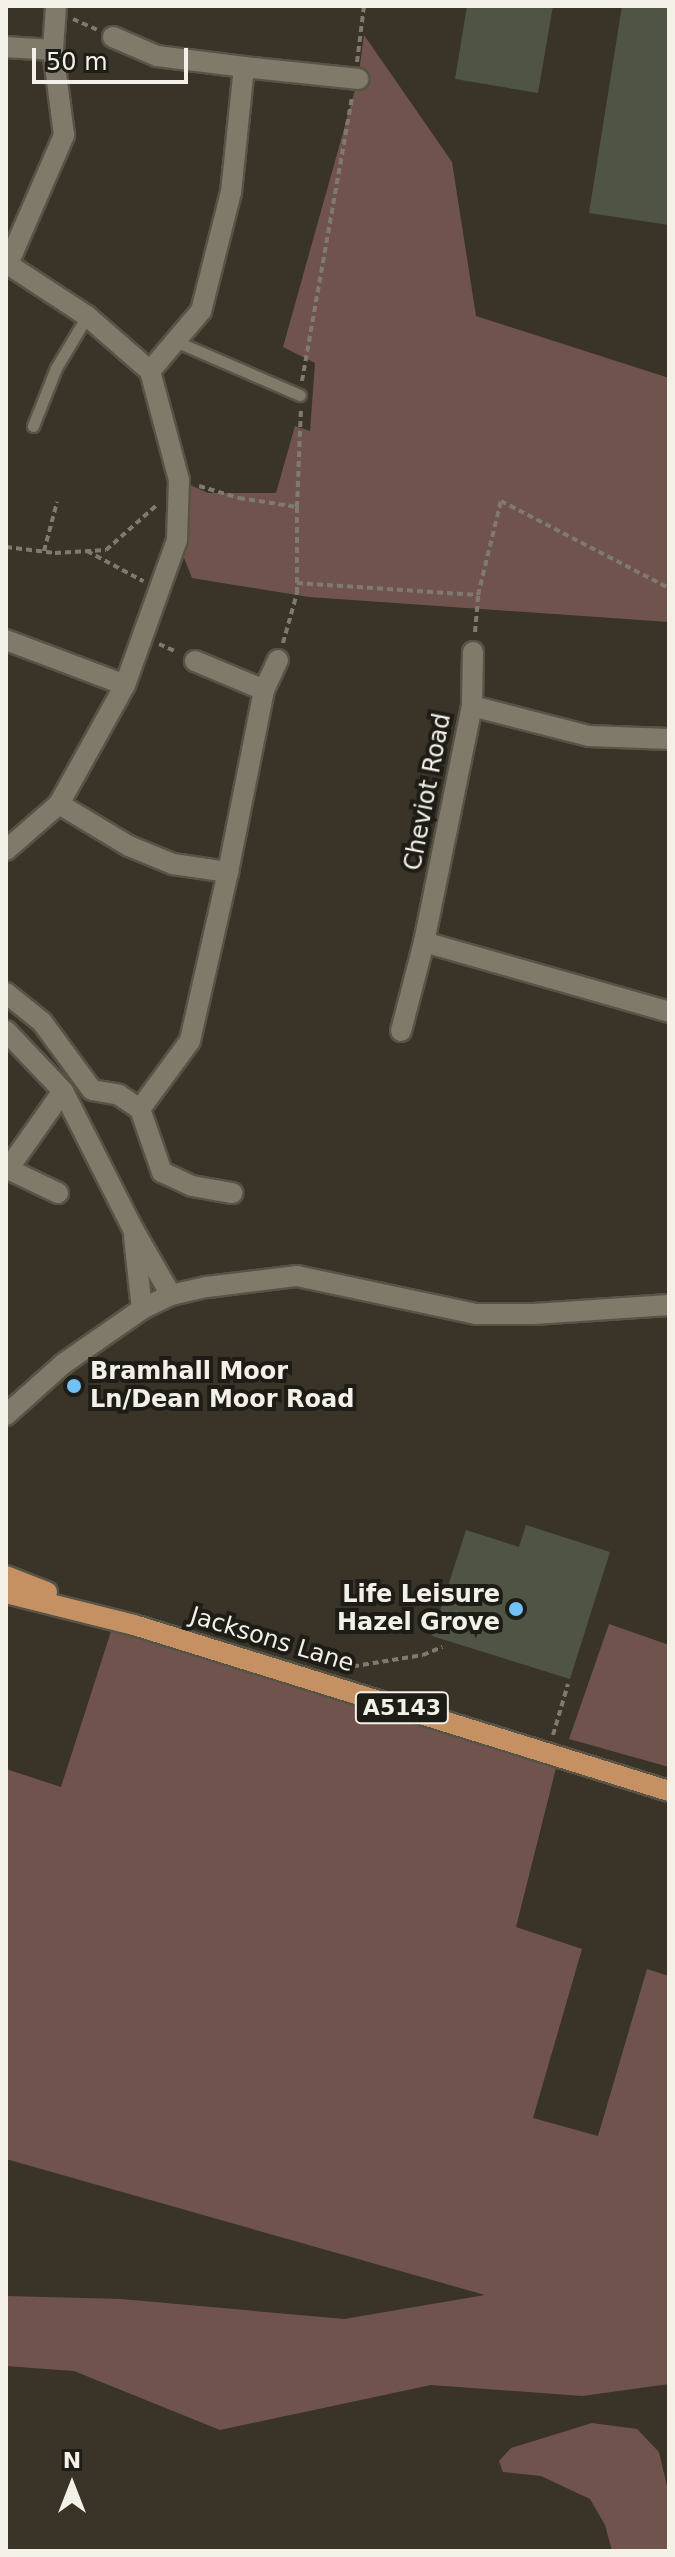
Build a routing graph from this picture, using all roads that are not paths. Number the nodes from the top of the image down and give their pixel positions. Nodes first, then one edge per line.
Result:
1 (56, 9) edge
2 (113, 37) road end
3 (6, 47) edge
4 (53, 50) junction
5 (244, 67) junction
6 (356, 79) road end
7 (7, 264) edge
8 (87, 316) junction
9 (175, 341) junction
10 (150, 371) junction
11 (300, 395) road end
12 (33, 426) dead end
13 (6, 640) edge
14 (473, 652) road end
15 (278, 660) road end
16 (195, 661) road end
17 (125, 685) junction
18 (264, 690) junction
19 (472, 706) junction
20 (669, 739) edge
21 (59, 804) junction
22 (6, 850) edge
23 (228, 872) junction
24 (424, 942) junction
25 (6, 993) edge
26 (669, 1012) edge
27 (6, 1031) edge
28 (401, 1031) dead end
29 (63, 1091) junction
30 (140, 1109) junction
31 (58, 1193) dead end
32 (232, 1193) dead end
33 (133, 1229) junction
34 (171, 1295) junction
35 (669, 1305) edge
36 (142, 1309) junction
37 (6, 1415) edge
38 (6, 1576) edge
39 (6, 1593) edge
40 (134, 1625) junction
41 (669, 1791) edge

1 - 4 street
2 - 5 street
3 - 4 street
4 - 7 street
5 - 6 street
5 - 9 street
7 - 8 street
8 - 10 street
8 - 12 lane
9 - 10 street
9 - 11 lane
10 - 17 street
13 - 17 street
14 - 19 street, Cheviot Road
15 - 18 street
16 - 18 street
17 - 21 street
18 - 23 street
19 - 20 street
19 - 24 street, Cheviot Road
21 - 22 street
21 - 23 street
23 - 30 street
24 - 26 street
24 - 28 street, Cheviot Road
25 - 30 street
27 - 29 street
29 - 31 street
29 - 33 street
30 - 32 street
33 - 34 street
33 - 36 street
34 - 35 street
34 - 36 street
36 - 37 street
38 - 40 main road, Jacksons Lane / A5143
39 - 40 main road, Jacksons Lane / A5143
40 - 41 main road, Jacksons Lane / A5143

